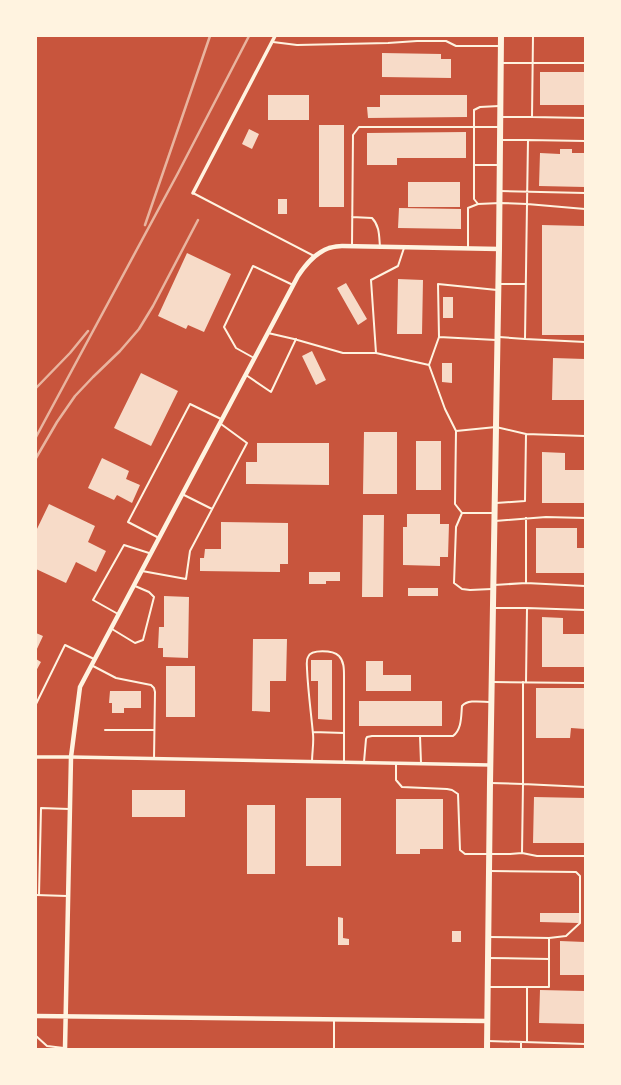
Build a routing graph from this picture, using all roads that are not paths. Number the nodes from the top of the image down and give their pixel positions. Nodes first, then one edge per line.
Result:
1 (275, 36) edge
2 (501, 36) edge
3 (533, 36) edge
4 (272, 42) junction
5 (501, 46) junction
6 (533, 62) junction
7 (501, 63) junction
8 (585, 63) edge
9 (500, 106) junction
10 (500, 117) junction
11 (532, 117) junction
12 (585, 118) edge
13 (474, 127) junction
14 (500, 127) junction
15 (500, 140) junction
16 (528, 140) junction
17 (585, 141) edge
18 (474, 165) junction
19 (500, 165) junction
20 (500, 191) junction
21 (527, 192) junction
22 (585, 192) edge
23 (193, 193) joint
24 (500, 203) junction
25 (478, 204) junction
26 (527, 204) junction
27 (585, 209) edge
28 (352, 217) junction
29 (352, 246) junction
30 (380, 247) junction
31 (404, 247) junction
32 (468, 249) junction
33 (499, 249) junction
34 (314, 256) junction
35 (525, 284) junction
36 (293, 285) junction
37 (498, 287) junction
38 (267, 333) junction
39 (440, 337) junction
40 (296, 339) junction
41 (498, 339) junction
42 (525, 339) junction
43 (585, 342) edge
44 (376, 353) junction
45 (254, 358) junction
46 (429, 365) junction
47 (245, 375) junction
48 (221, 421) junction
49 (496, 427) junction
50 (456, 431) junction
51 (526, 434) junction
52 (585, 436) edge
53 (182, 494) junction
54 (495, 503) junction
55 (212, 509) junction
56 (462, 513) junction
57 (494, 513) junction
58 (526, 518) junction
59 (585, 518) edge
60 (494, 521) junction
61 (159, 538) junction
62 (150, 554) junction
63 (142, 571) junction
64 (526, 583) junction
65 (134, 586) junction
66 (585, 586) edge
67 (493, 587) junction
68 (493, 608) junction
69 (527, 608) junction
70 (585, 610) edge
71 (118, 614) junction
72 (111, 629) junction
73 (95, 660) junction
74 (91, 666) junction
75 (491, 682) junction
76 (523, 682) junction
77 (526, 682) junction
78 (585, 683) edge
79 (491, 702) junction
80 (36, 704) edge
81 (105, 730) dead end
82 (154, 730) junction
83 (313, 732) junction
84 (344, 733) junction
85 (420, 736) junction
86 (36, 757) edge
87 (71, 757) junction
88 (154, 759) junction
89 (312, 762) junction
90 (344, 763) junction
91 (364, 763) junction
92 (396, 764) junction
93 (421, 764) junction
94 (490, 766) junction
95 (490, 783) junction
96 (523, 784) junction
97 (585, 787) edge
98 (36, 808) edge
99 (41, 808) junction
100 (70, 809) junction
101 (489, 854) junction
102 (522, 854) junction
103 (585, 856) edge
104 (488, 871) junction
105 (38, 895) edge
106 (68, 896) junction
107 (488, 937) junction
108 (549, 938) junction
109 (488, 958) junction
110 (549, 959) junction
111 (487, 987) junction
112 (527, 987) junction
113 (36, 1016) edge
114 (66, 1016) junction
115 (334, 1019) junction
116 (487, 1020) junction
117 (36, 1036) edge
118 (487, 1041) junction
119 (521, 1042) junction
120 (527, 1042) junction
121 (585, 1044) edge
122 (65, 1049) edge
123 (334, 1049) edge
124 (487, 1049) edge
125 (521, 1049) edge

1 - 4 street
2 - 5 highway
3 - 6 lane
4 - 5 lane
4 - 23 street
5 - 7 highway
6 - 7 lane
6 - 8 lane
6 - 11 lane
7 - 9 highway
9 - 10 highway
9 - 13 lane
10 - 11 lane
10 - 14 highway
11 - 12 lane
13 - 14 lane
13 - 18 lane
13 - 28 lane
14 - 15 highway
15 - 16 lane
15 - 19 highway
16 - 17 lane
16 - 21 lane
18 - 19 lane
18 - 25 lane
19 - 20 highway
20 - 21 lane
20 - 24 highway
21 - 22 lane
21 - 26 lane
23 - 34 lane
24 - 25 lane
24 - 26 lane
24 - 33 highway
25 - 32 lane
26 - 27 lane
26 - 35 lane
28 - 29 lane
28 - 30 lane
29 - 30 street
29 - 34 street
30 - 31 street
31 - 32 street
31 - 44 lane
32 - 33 street
33 - 37 highway
34 - 36 street
35 - 37 lane
35 - 42 lane
36 - 38 street
36 - 45 lane
37 - 39 lane
37 - 41 highway
38 - 40 lane
38 - 45 street
39 - 41 lane
39 - 46 lane
40 - 44 lane
40 - 47 lane
41 - 42 lane
41 - 49 highway
42 - 43 lane
44 - 46 lane
45 - 47 street
46 - 50 lane
47 - 48 street
48 - 53 street
48 - 55 lane
48 - 61 lane
49 - 50 lane
49 - 51 lane
49 - 54 highway
50 - 56 lane
51 - 52 lane
51 - 54 lane
53 - 55 lane
53 - 61 street
54 - 57 highway
55 - 63 lane
56 - 57 lane
56 - 67 lane
57 - 60 highway
58 - 59 lane
58 - 60 lane
58 - 64 lane
60 - 67 highway
61 - 62 street
62 - 63 street
62 - 71 lane
63 - 65 street
64 - 66 lane
64 - 67 lane
65 - 71 street
65 - 72 lane
67 - 68 highway
68 - 69 lane
68 - 75 highway
69 - 70 lane
69 - 77 lane
71 - 72 street
72 - 73 street
73 - 74 street
73 - 80 lane
74 - 82 lane
74 - 87 street
75 - 76 lane
75 - 79 highway
76 - 77 lane
76 - 96 lane
77 - 78 lane
79 - 85 lane
79 - 94 highway
81 - 82 lane
82 - 88 lane
83 - 84 lane
83 - 84 lane
83 - 89 lane
84 - 90 lane
85 - 91 lane
85 - 93 lane
86 - 87 street
87 - 88 street
87 - 100 street
88 - 89 street
89 - 90 street
90 - 91 street
91 - 92 street
92 - 93 street
92 - 101 lane
93 - 94 street
94 - 95 highway
95 - 96 lane
95 - 101 highway
96 - 97 lane
96 - 102 lane
98 - 99 lane
99 - 100 lane
99 - 105 lane
100 - 106 street
101 - 102 lane
101 - 104 highway
102 - 103 lane
104 - 107 highway
104 - 108 lane
105 - 106 lane
106 - 114 street
107 - 108 lane
107 - 109 highway
108 - 110 lane
109 - 110 lane
109 - 111 highway
110 - 112 lane
111 - 112 lane
111 - 116 highway
112 - 120 lane
113 - 114 street
114 - 115 street
114 - 122 street
115 - 116 street
115 - 123 lane
116 - 118 highway
117 - 122 lane
118 - 119 lane
118 - 124 highway
119 - 120 lane
119 - 125 lane
120 - 121 lane

